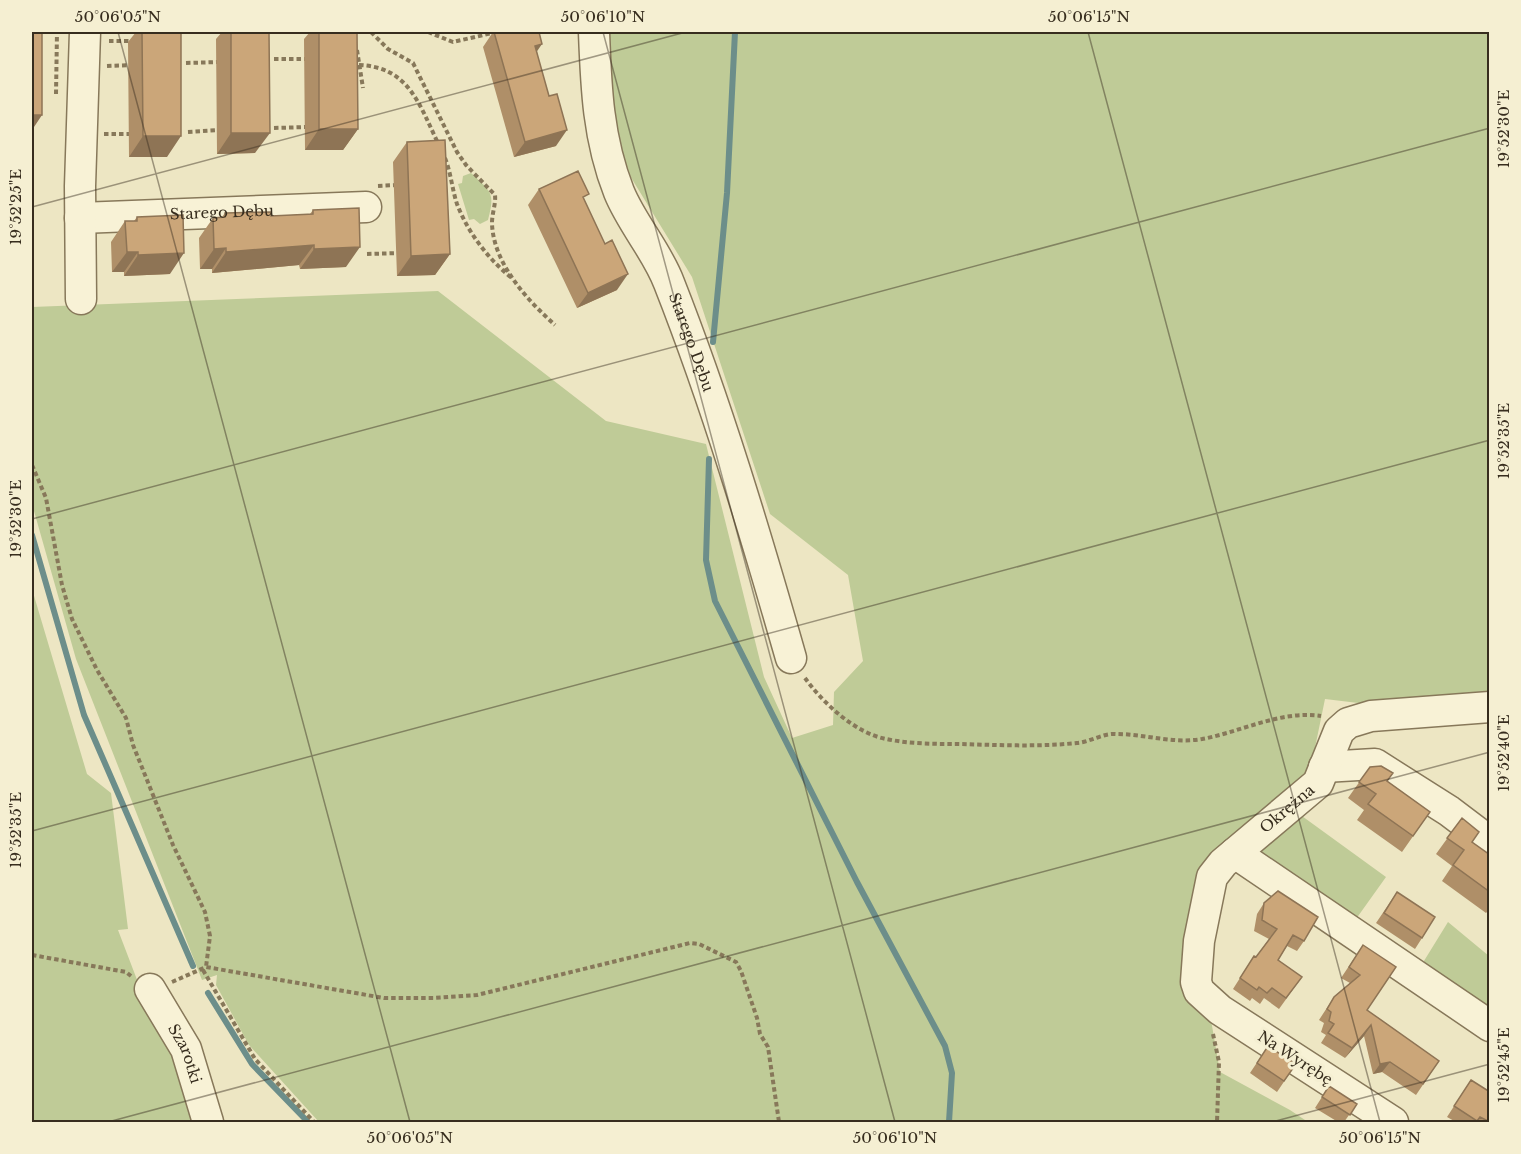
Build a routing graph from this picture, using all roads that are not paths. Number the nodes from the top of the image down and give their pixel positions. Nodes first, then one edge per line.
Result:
1 (594, 32) edge
2 (95, 36) edge
3 (366, 207) dead end
4 (80, 218) junction
5 (81, 299) dead end
6 (791, 658) road end
7 (1490, 707) edge
8 (1324, 767) junction
9 (1490, 842) edge
10 (1235, 852) junction
11 (150, 989) road end
12 (1209, 1000) joint
13 (1490, 1026) edge
14 (208, 1122) edge
15 (1393, 1122) edge

1 - 6 street, Starego Dębu
2 - 4 street
3 - 4 street, Starego Dębu
4 - 5 street
7 - 8 street, Okrężna
8 - 9 street
8 - 10 street, Okrężna
10 - 12 street, Okrężna
10 - 13 street
11 - 14 street, Szarotki
12 - 15 street, Na Wyrębę

